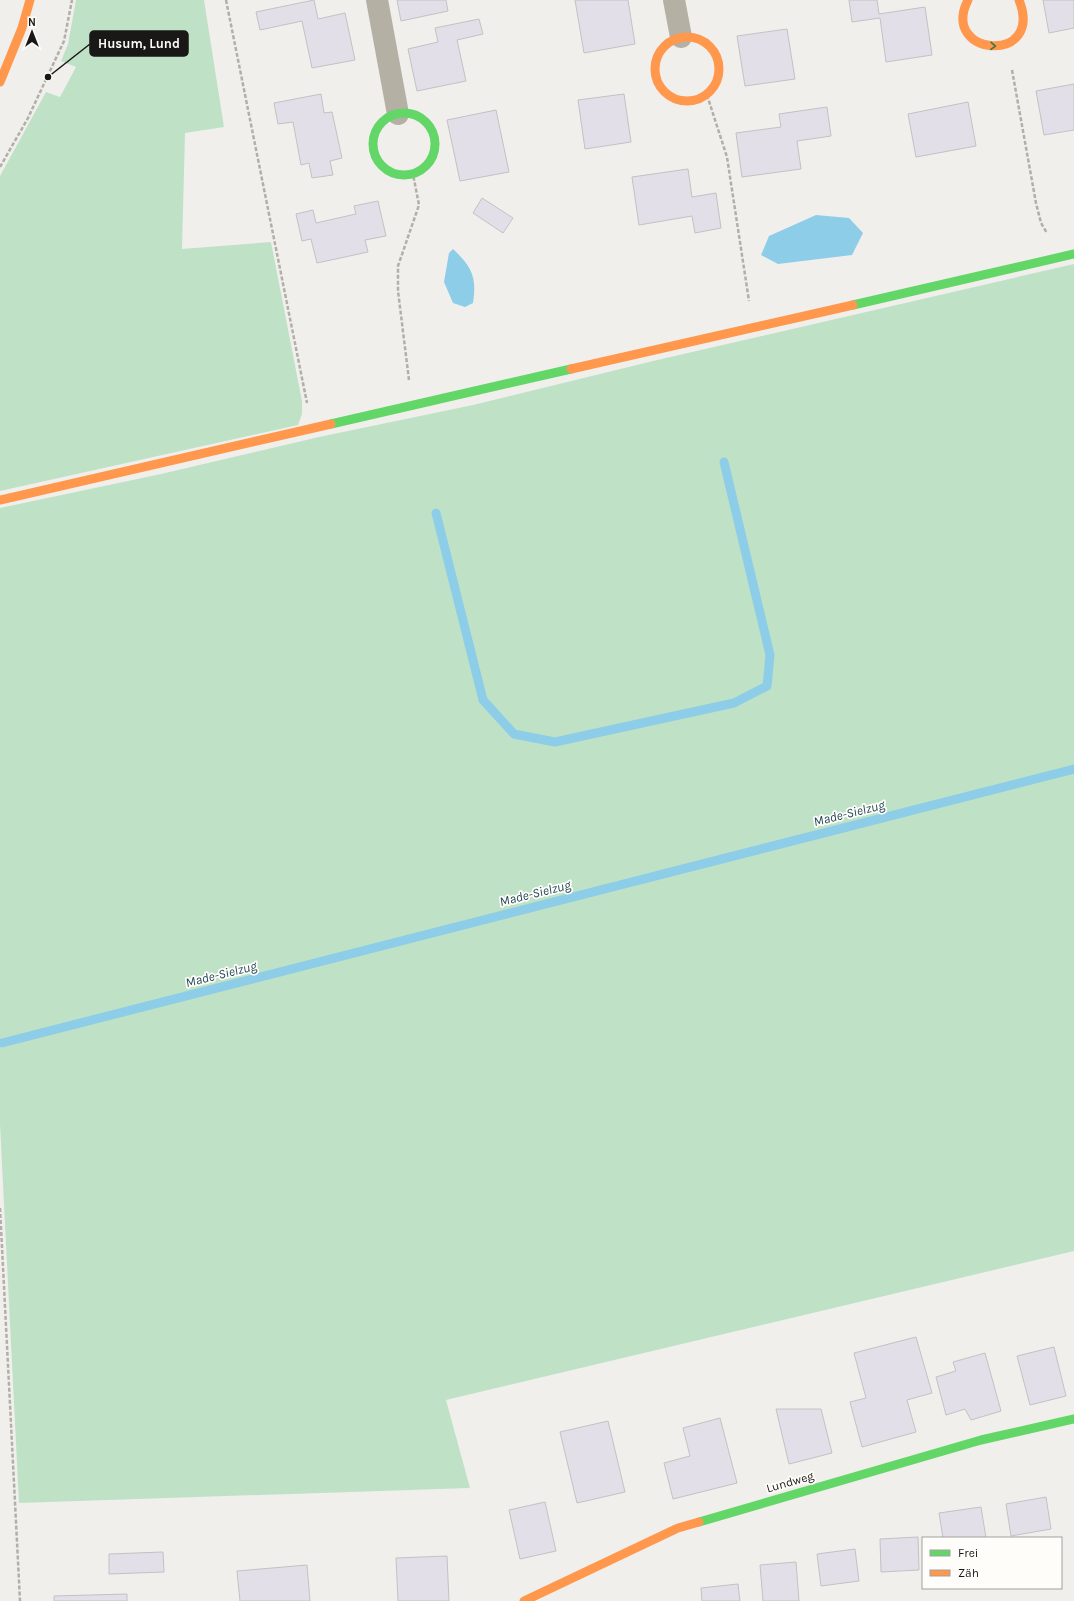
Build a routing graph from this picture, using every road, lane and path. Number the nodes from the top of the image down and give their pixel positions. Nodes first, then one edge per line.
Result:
1 (30, 0) edge
2 (72, 0) edge
3 (226, 0) edge
4 (377, 0) edge
5 (674, 0) edge
6 (968, 0) edge
7 (1019, 0) edge
8 (681, 37) junction
9 (1004, 45) junction
10 (0, 82) edge
11 (707, 95) junction
12 (398, 114) junction
13 (0, 167) edge
14 (413, 174) junction
15 (1074, 254) edge
16 (1059, 258) junction
17 (755, 327) junction
18 (413, 406) junction
19 (312, 429) junction
20 (0, 500) edge
21 (0, 1208) edge
22 (1074, 1419) edge
23 (20, 1601) edge
24 (524, 1601) edge

1 - 10 street
2 - 13 path
3 - 19 path
4 - 12 street
5 - 8 street
6 -> 9 street
7 - 9 street
8 - 11 street
8 - 11 street
9 - 16 path
11 - 17 path
12 - 14 street
12 - 14 street
14 - 18 path
15 - 16 street
16 - 17 street
17 - 18 street
18 - 19 street
19 - 20 street
21 - 23 path
22 - 24 street, Lundweg

